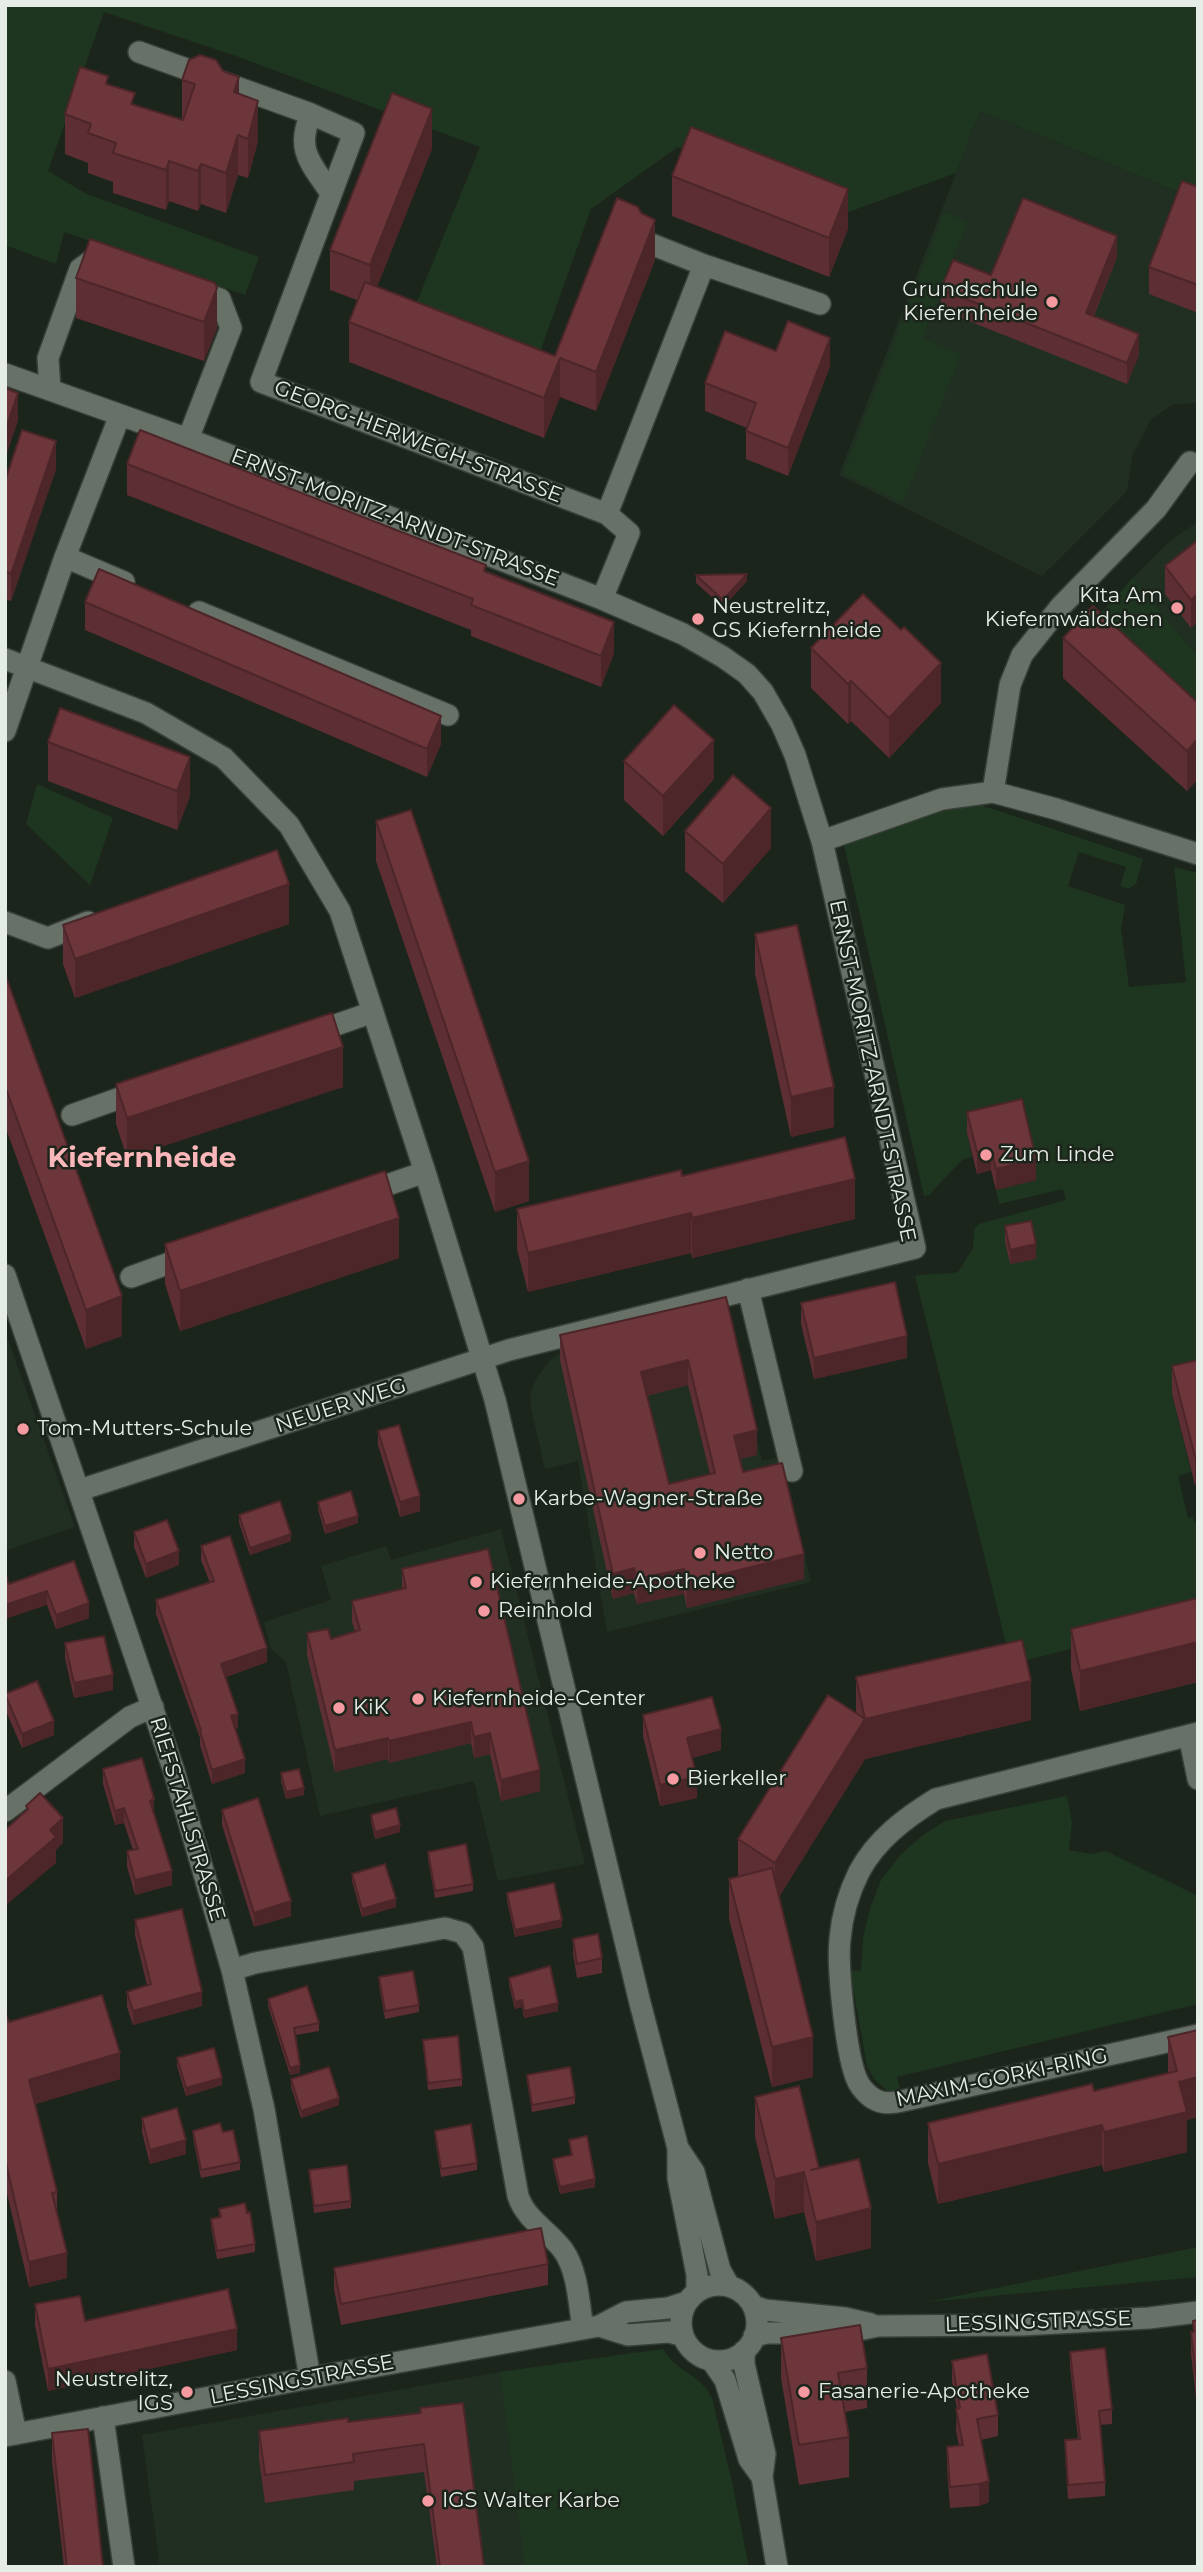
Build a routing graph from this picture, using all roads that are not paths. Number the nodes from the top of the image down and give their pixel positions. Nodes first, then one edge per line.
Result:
1 (138, 52) dead end
2 (311, 114) junction
3 (330, 192) junction
4 (651, 244) edge
5 (121, 265) edge
6 (704, 265) junction
7 (170, 282) edge
8 (820, 304) dead end
9 (5, 374) edge
10 (50, 390) junction
11 (120, 415) junction
12 (188, 439) junction
13 (1190, 462) dead end
14 (607, 514) junction
15 (65, 557) junction
16 (142, 589) edge
17 (602, 598) junction
18 (180, 604) edge
19 (5, 659) edge
20 (28, 666) junction
21 (448, 715) dead end
22 (5, 731) edge
23 (993, 792) junction
24 (822, 841) junction
25 (1198, 854) edge
26 (104, 916) edge
27 (5, 922) edge
28 (373, 1012) junction
29 (288, 1041) edge
30 (161, 1084) edge
31 (72, 1115) dead end
32 (425, 1172) junction
33 (351, 1198) edge
34 (209, 1249) edge
35 (5, 1275) edge
36 (131, 1277) dead end
37 (748, 1289) junction
38 (482, 1359) junction
39 (792, 1471) dead end
40 (80, 1490) junction
41 (153, 1707) junction
42 (1186, 1736) edge
43 (1198, 1779) edge
44 (5, 1811) edge
45 (233, 1970) junction
46 (1198, 2035) edge
47 (678, 2148) junction
48 (729, 2287) junction
49 (692, 2297) junction
50 (753, 2306) junction
51 (1198, 2312) edge
52 (878, 2326) junction
53 (591, 2327) junction
54 (683, 2336) junction
55 (749, 2344) junction
56 (712, 2361) junction
57 (310, 2378) junction
58 (5, 2381) edge
59 (103, 2417) junction
60 (10, 2435) edge
61 (762, 2477) junction
62 (124, 2567) edge
63 (777, 2567) edge

1 - 2 street, GEORG-HERWEGH-STRASSE
2 - 3 street
2 - 3 street, GEORG-HERWEGH-STRASSE
3 - 14 street, GEORG-HERWEGH-STRASSE
4 - 6 street
5 - 10 street
6 - 8 street
6 - 14 street
7 - 12 street
9 - 10 street, ERNST-MORITZ-ARNDT-STRASSE
10 - 11 street, ERNST-MORITZ-ARNDT-STRASSE
11 - 12 street, ERNST-MORITZ-ARNDT-STRASSE
11 - 15 street
12 - 17 street, ERNST-MORITZ-ARNDT-STRASSE
13 - 23 street
14 - 17 street
15 - 16 street
15 - 20 street
17 - 24 street, ERNST-MORITZ-ARNDT-STRASSE
18 - 21 street
19 - 20 street
20 - 22 street
20 - 28 street
23 - 24 street
23 - 25 street
24 - 37 street, ERNST-MORITZ-ARNDT-STRASSE
26 - 27 street
28 - 29 street
28 - 32 street
30 - 31 street
32 - 33 street
32 - 38 street
34 - 36 street
35 - 40 street, RIEFSTAHLSTRASSE
37 - 38 street, ERNST-MORITZ-ARNDT-STRASSE
37 - 39 street
38 - 40 street, NEUER WEG
38 - 47 street
40 - 41 street, RIEFSTAHLSTRASSE
41 - 44 street
41 - 45 street, RIEFSTAHLSTRASSE
42 - 43 street
42 - 46 street, MAXIM-GORKI-RING
45 - 53 street
45 - 57 street, RIEFSTAHLSTRASSE
47 - 48 street
47 - 49 street
48 - 49 street
48 - 50 street
49 - 53 street, LESSINGSTRASSE
49 - 54 street
50 - 52 street, LESSINGSTRASSE
50 - 55 street
51 - 52 street, LESSINGSTRASSE
52 - 55 street, LESSINGSTRASSE
53 - 54 street, LESSINGSTRASSE
53 - 57 street, LESSINGSTRASSE
54 - 56 street
55 - 56 street
55 - 61 street
56 - 61 street
57 - 59 street, LESSINGSTRASSE
58 - 60 street
59 - 60 street, LESSINGSTRASSE
59 - 62 street
61 - 63 street

